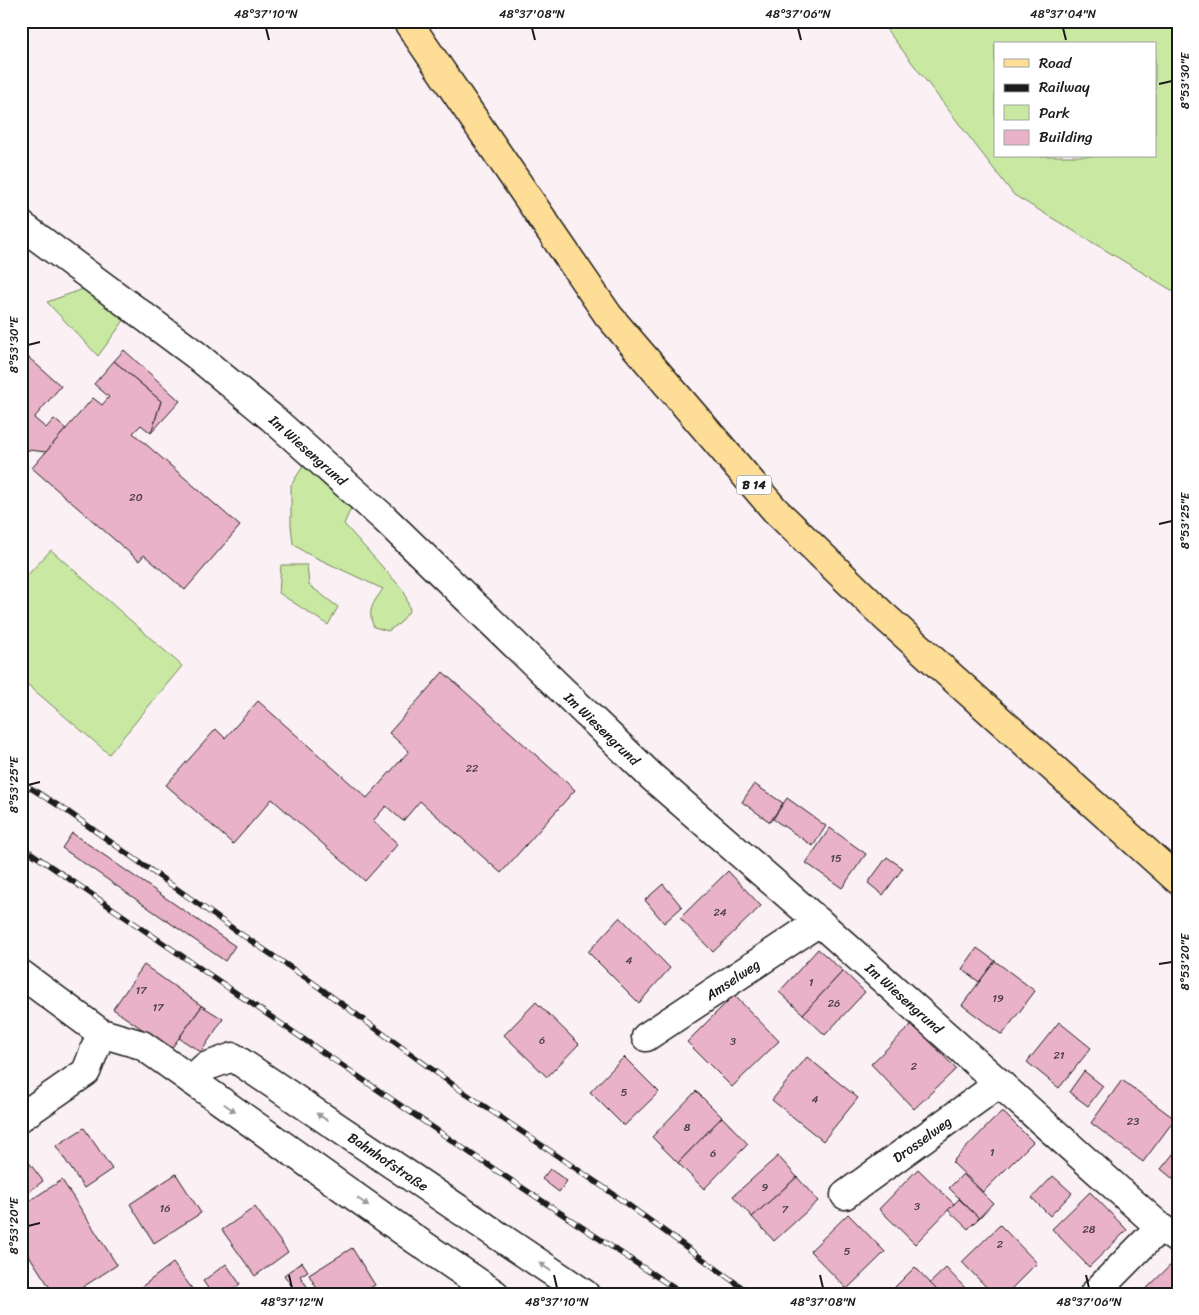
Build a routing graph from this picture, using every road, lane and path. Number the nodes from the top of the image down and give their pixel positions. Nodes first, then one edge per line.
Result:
1 (407, 21) edge
2 (21, 225) edge
3 (1178, 880) edge
4 (819, 922) junction
5 (21, 974) edge
6 (101, 1033) junction
7 (646, 1038) dead end
8 (198, 1074) junction
9 (1000, 1083) junction
10 (21, 1118) edge
11 (845, 1195) dead end
12 (1169, 1233) edge
13 (495, 1294) edge
14 (585, 1294) edge
15 (1094, 1294) edge

1 - 3 main road, B 14
2 - 4 street, Im Wiesengrund
4 - 7 street, Amselweg
4 - 9 street, Im Wiesengrund
5 - 6 street
6 - 8 street
6 - 10 street
8 -> 13 street
14 -> 8 street, Bahnhofstraße
9 - 11 street, Drosselweg
9 - 12 street, Im Wiesengrund
12 - 15 street

